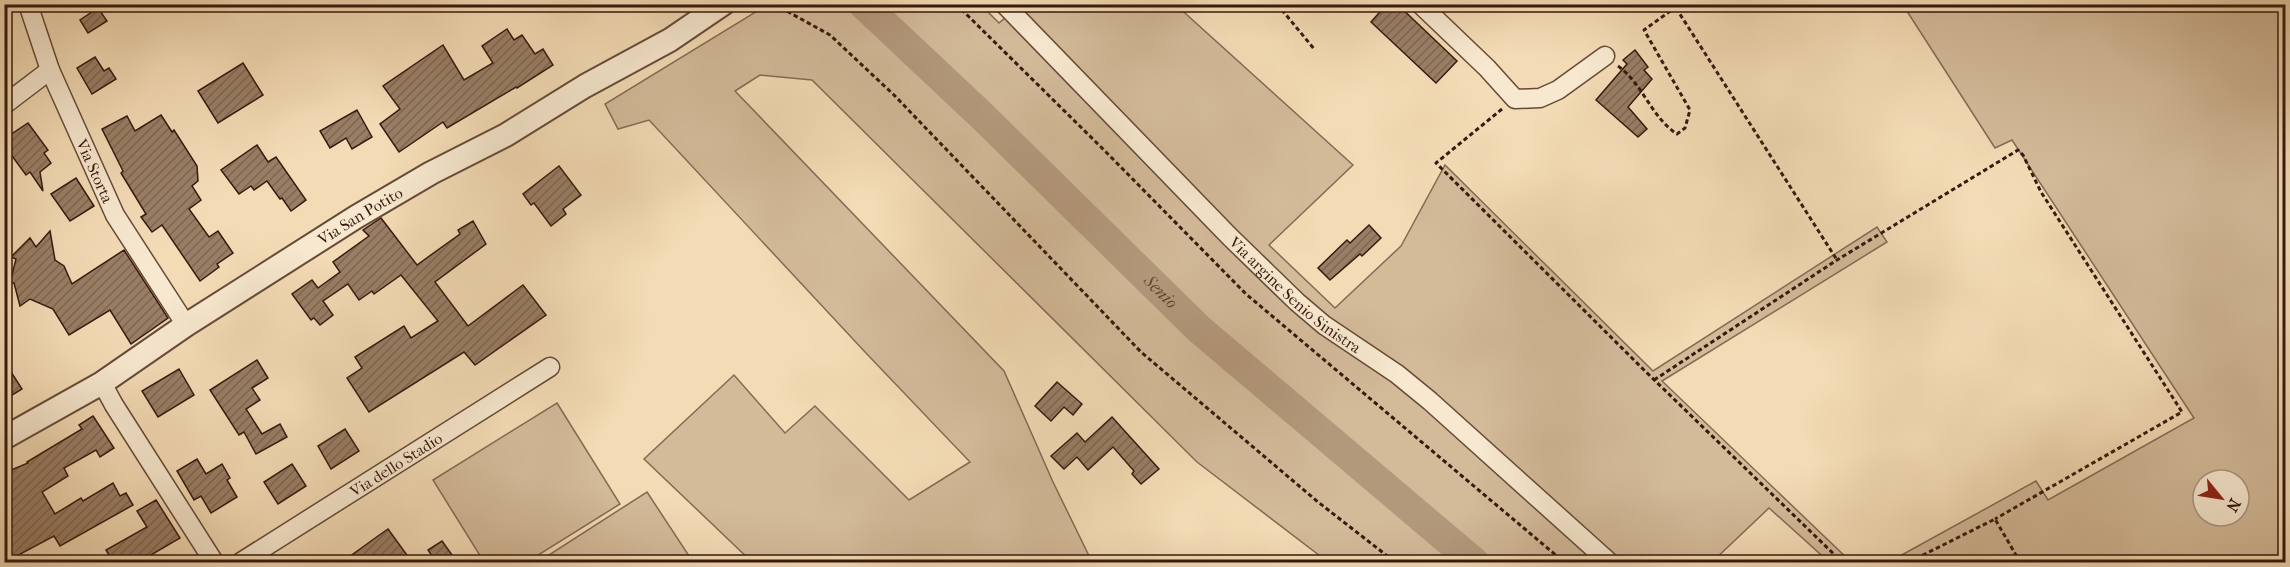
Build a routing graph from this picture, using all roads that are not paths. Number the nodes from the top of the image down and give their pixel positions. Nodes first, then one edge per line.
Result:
1 (28, 4) edge
2 (723, 4) edge
3 (1004, 4) edge
4 (1420, 4) edge
5 (1605, 56) road end
6 (50, 70) junction
7 (4, 105) edge
8 (186, 325) junction
9 (550, 367) dead end
10 (102, 383) junction
11 (4, 438) edge
12 (214, 562) edge
13 (240, 562) edge
14 (1609, 562) edge

1 - 6 street, Via Storta
2 - 8 street, Via San Potito
3 - 14 street, Via argine Senio Sinistra
4 - 5 street
6 - 7 street
6 - 8 street, Via Storta
8 - 10 street, Via San Potito
9 - 13 street, Via dello Stadio
10 - 11 street, Via San Potito
10 - 12 street

